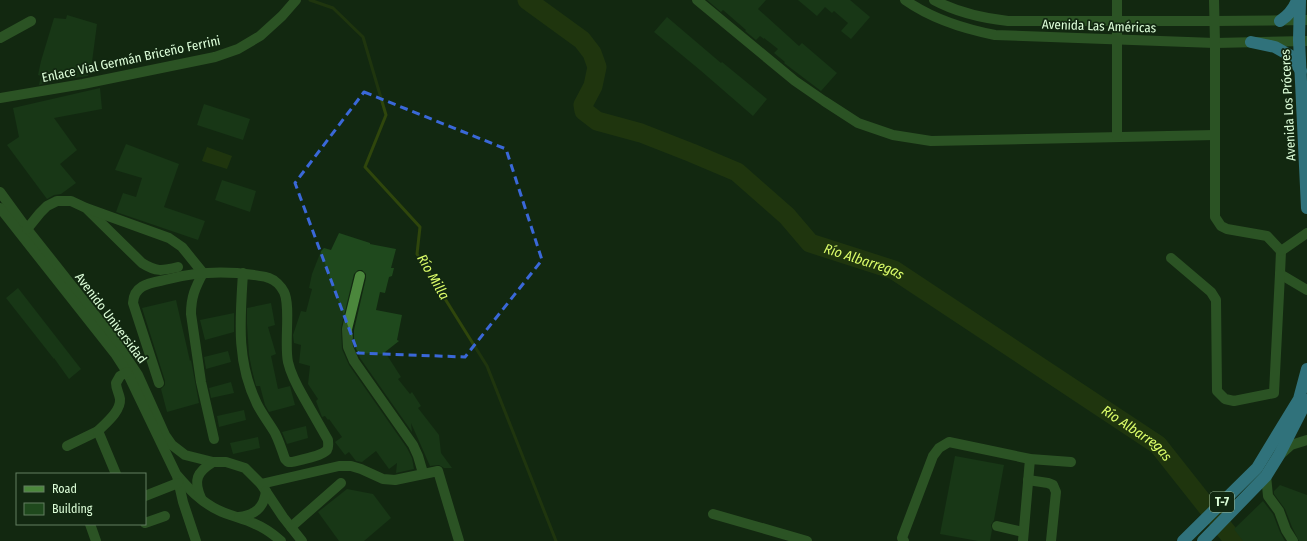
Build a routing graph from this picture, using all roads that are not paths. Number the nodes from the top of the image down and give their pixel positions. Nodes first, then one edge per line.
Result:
1 (296, 0) edge
2 (697, 0) edge
3 (905, 0) edge
4 (934, 0) edge
5 (1117, 0) edge
6 (1214, 0) edge
7 (1299, 0) edge
8 (1304, 20) edge
9 (1118, 21) junction
10 (1214, 21) junction
11 (1280, 21) junction
12 (31, 22) dead end
13 (0, 38) edge
14 (1118, 40) junction
15 (1303, 41) edge
16 (1251, 42) junction
17 (1215, 43) junction
18 (1301, 71) junction
19 (0, 98) edge
20 (1215, 135) junction
21 (1117, 136) junction
22 (0, 192) edge
23 (0, 208) edge
24 (86, 208) junction
25 (1307, 208) edge
26 (27, 229) junction
27 (1307, 233) edge
28 (182, 247) junction
29 (1282, 251) junction
30 (1172, 258) dead end
31 (177, 272) junction
32 (203, 273) junction
33 (243, 274) junction
34 (1280, 274) junction
35 (360, 276) dead end
36 (1307, 290) edge
37 (1307, 369) edge
38 (127, 372) junction
39 (158, 383) dead end
40 (1307, 400) edge
41 (98, 431) junction
42 (214, 439) dead end
43 (1307, 440) edge
44 (67, 446) dead end
45 (1279, 455) junction
46 (1030, 459) junction
47 (213, 462) junction
48 (1071, 462) dead end
49 (116, 473) edge
50 (423, 473) junction
51 (1265, 477) junction
52 (177, 479) junction
53 (1028, 480) junction
54 (342, 483) dead end
55 (263, 487) junction
56 (146, 495) edge
57 (201, 500) junction
58 (713, 514) dead end
59 (165, 516) dead end
60 (238, 518) junction
61 (146, 523) edge
62 (90, 525) edge
63 (997, 526) dead end
64 (291, 527) junction
65 (1023, 536) edge
66 (1185, 538) edge
67 (96, 541) edge
68 (196, 541) edge
69 (281, 541) edge
70 (302, 541) edge
71 (459, 541) edge
72 (807, 541) edge
73 (904, 541) edge
74 (1051, 541) edge
75 (1203, 541) edge
76 (1293, 541) edge

1 - 19 street, Enlace Vial Germán Briceño Ferrini
2 - 21 street
3 - 14 street, Avenida Las Américas
4 - 9 street, Avenida Las Américas
5 - 9 street
6 - 10 street
7 - 8 highway, Avenida Los Próceres
7 - 11 highway
8 - 11 street, Avenida Las Américas
8 - 15 highway, Avenida Los Próceres
9 - 10 street, Avenida Las Américas
9 - 14 street
10 - 11 street, Avenida Las Américas
10 - 17 street
12 - 13 street
14 - 17 street, Avenida Las Américas
14 - 21 street
15 - 16 street, Avenida Las Américas
15 - 18 highway, Avenida Los Próceres
16 - 17 street, Avenida Las Américas
16 - 18 highway
17 - 20 street
18 - 25 highway, Avenida Los Próceres
20 - 21 street
20 - 29 street
22 - 26 street, Avenido Universidad
23 - 38 street, Avenido Universidad
24 - 26 street
24 - 28 street
24 - 31 street
26 - 47 street, Avenido Universidad
27 - 29 street
28 - 31 street
28 - 32 street
29 - 34 street
30 - 34 street
31 - 32 street
31 - 39 street
32 - 33 street
32 - 42 street
33 - 33 street
34 - 36 street
35 - 50 street
37 - 66 highway, T-7
38 - 41 street
38 - 52 street, Avenido Universidad
40 - 45 highway, T-7
41 - 44 street
41 - 49 street
43 - 45 street
45 - 51 highway, T-7
46 - 48 street
46 - 53 street
46 - 73 street
47 - 55 street, Avenido Universidad
47 - 57 street
50 - 55 street
50 - 71 street
51 - 75 highway, T-7
51 - 76 street
52 - 56 street
52 - 57 street, Avenido Universidad
52 - 68 street
53 - 65 street
53 - 74 street
54 - 64 street
55 - 60 street
55 - 64 street, Avenido Universidad
57 - 60 street, Avenido Universidad
58 - 72 street
59 - 61 street
60 - 69 street, Avenido Universidad
62 - 67 street
63 - 65 street
64 - 70 street, Avenido Universidad

